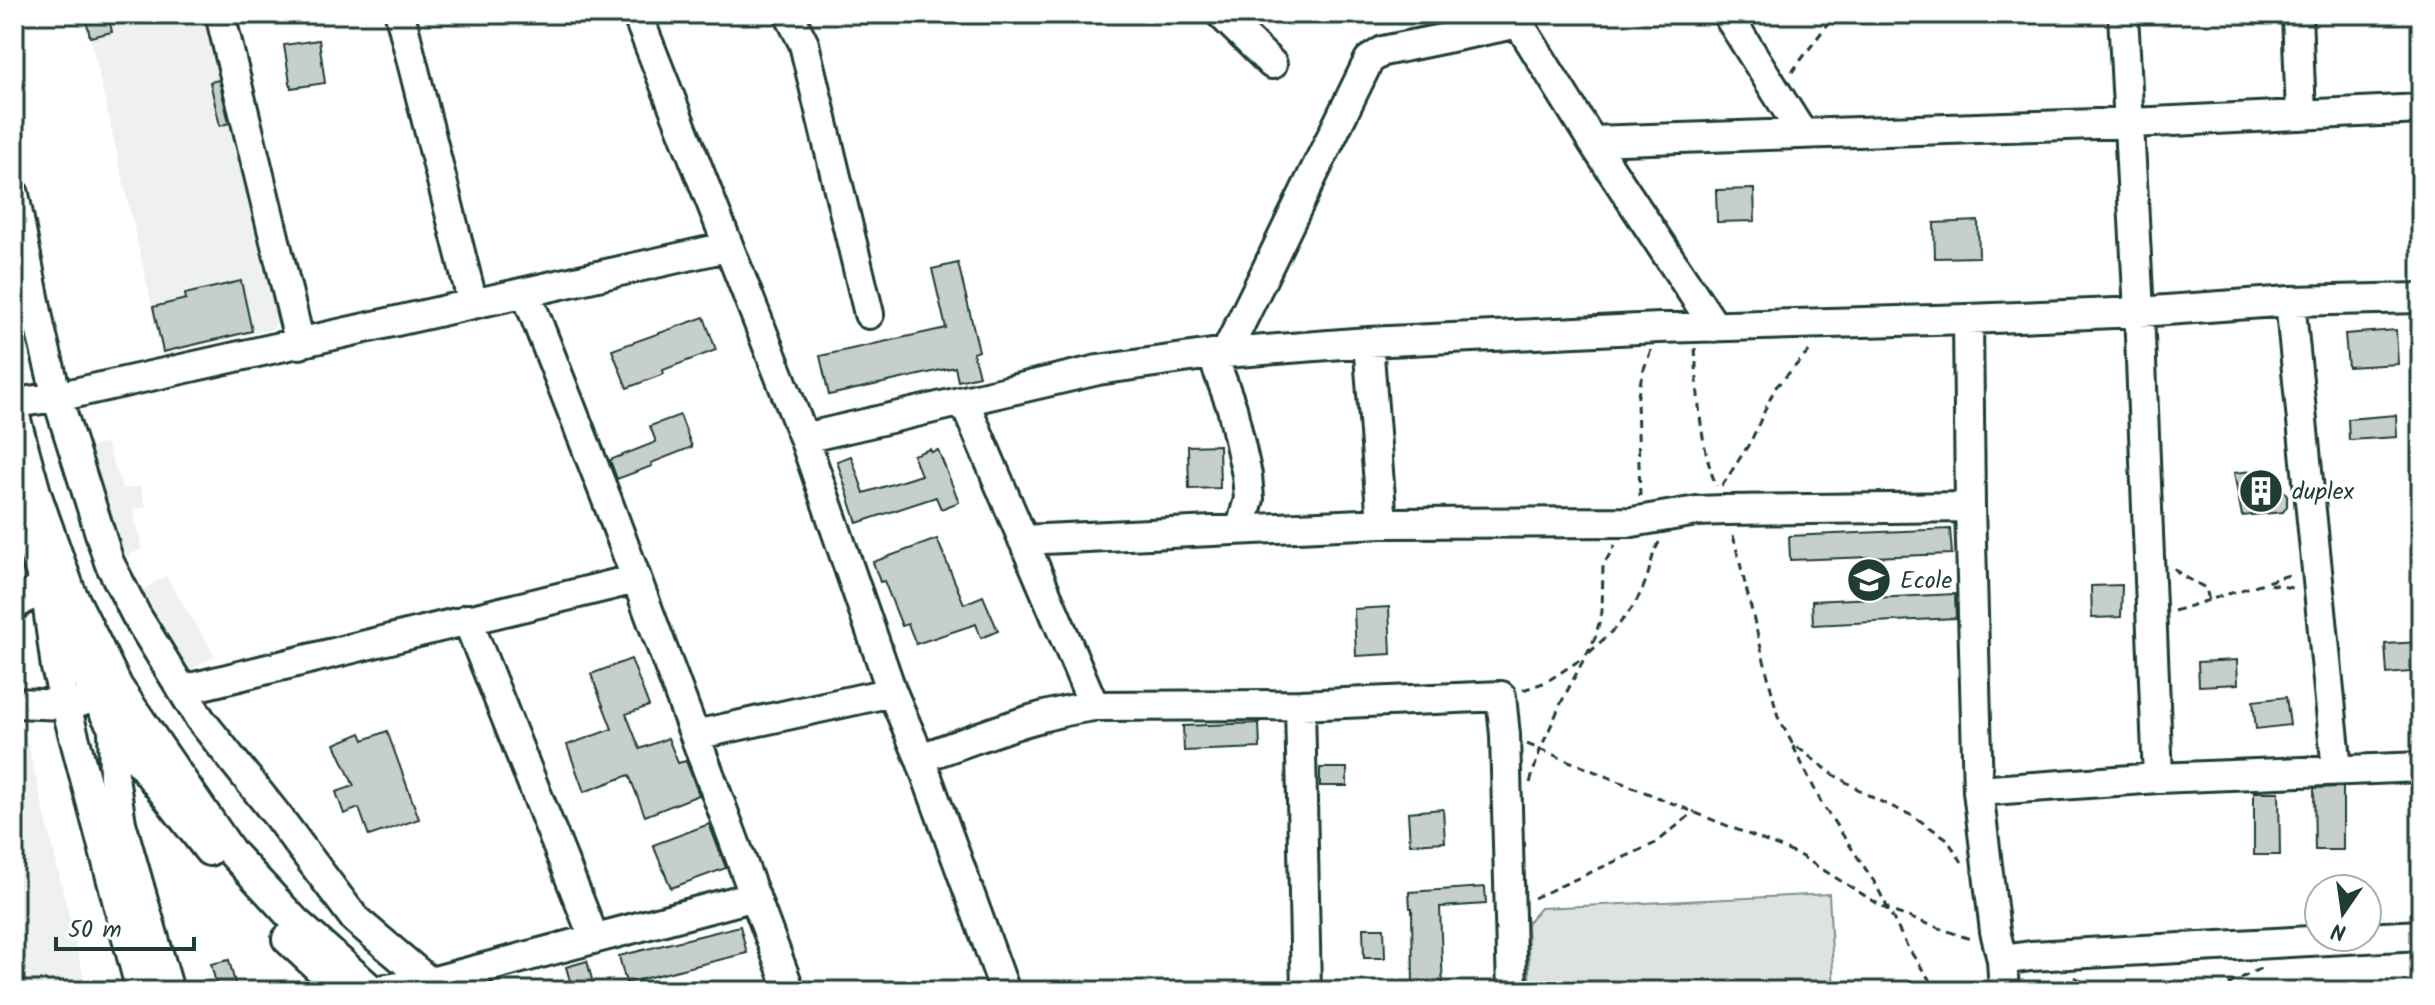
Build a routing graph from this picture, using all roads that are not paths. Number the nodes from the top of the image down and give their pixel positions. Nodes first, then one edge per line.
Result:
1 (220, 14) edge
2 (400, 14) edge
3 (637, 14) edge
4 (789, 14) edge
5 (1221, 14) edge
6 (1727, 14) edge
7 (2123, 14) edge
8 (2297, 14) edge
9 (1516, 19) edge
10 (1272, 64) dead end
11 (2421, 109) edge
12 (2301, 115) junction
13 (2128, 122) junction
14 (1802, 133) junction
15 (1592, 141) junction
16 (14, 194) edge
17 (727, 247) junction
18 (526, 293) junction
19 (2421, 298) edge
20 (2290, 301) junction
21 (473, 304) junction
22 (2139, 312) junction
23 (869, 314) dead end
24 (1968, 319) junction
25 (1704, 328) junction
26 (1368, 342) junction
27 (300, 344) junction
28 (1219, 354) junction
29 (57, 397) junction
30 (964, 401) junction
31 (14, 403) edge
32 (14, 413) edge
33 (804, 438) junction
34 (14, 498) edge
35 (1970, 507) junction
36 (1382, 523) junction
37 (1241, 528) junction
38 (1023, 540) junction
39 (636, 579) junction
40 (45, 585) junction
41 (14, 606) edge
42 (467, 619) junction
43 (182, 690) junction
44 (892, 692) junction
45 (15, 699) edge
46 (66, 705) junction
47 (1300, 705) junction
48 (115, 706) junction
49 (1094, 706) junction
50 (695, 735) junction
51 (920, 758) junction
52 (2421, 767) edge
53 (2337, 770) junction
54 (2158, 778) junction
55 (1978, 791) junction
56 (755, 896) junction
57 (2421, 935) edge
58 (594, 938) junction
59 (2000, 954) junction
60 (436, 987) edge
61 (141, 991) edge
62 (169, 991) edge
63 (343, 991) edge
64 (373, 991) edge
65 (790, 991) edge
66 (1005, 991) edge
67 (1306, 991) edge
68 (1512, 991) edge
69 (2004, 991) edge

1 - 27 street
2 - 21 street
3 - 17 street
4 - 23 street
5 - 10 street
6 - 14 street
7 - 13 street
8 - 12 street
9 - 15 street
9 - 28 street
11 - 12 street
12 - 13 street
13 - 14 street
13 - 22 street
14 - 15 street
15 - 25 street
16 - 29 street
17 - 18 street
17 - 33 street
18 - 21 street
18 - 39 street
19 - 20 street
20 - 22 street
20 - 53 street
21 - 27 street
22 - 24 street
22 - 54 street
24 - 25 street
24 - 35 street
25 - 26 street
26 - 28 street
26 - 36 street
27 - 29 street
28 - 30 street
28 - 37 street
29 - 31 street
29 - 43 street
30 - 33 street
30 - 38 street
32 - 48 street
33 - 44 street
34 - 40 street
35 - 36 street
35 - 55 street
36 - 37 street
37 - 38 street
38 - 49 street
39 - 42 street
39 - 50 street
40 - 41 street
40 - 46 street
40 - 48 street
42 - 43 street
42 - 58 street
43 - 60 street
44 - 50 street
44 - 51 street
45 - 46 street
46 - 48 street
46 - 61 street
47 - 49 street
47 - 67 street
47 - 68 street
48 - 62 street
48 - 63 street
48 - 64 street
49 - 51 street
50 - 56 street
51 - 66 street
52 - 53 street
53 - 54 street
54 - 55 street
55 - 59 street
56 - 58 street
56 - 65 street
57 - 59 street
58 - 60 street
59 - 69 street
60 - 64 street

